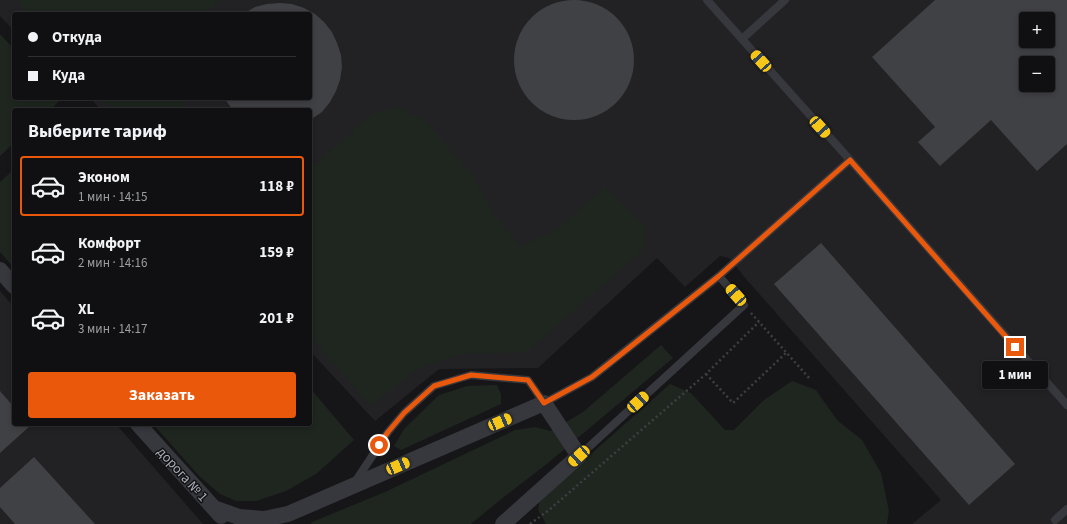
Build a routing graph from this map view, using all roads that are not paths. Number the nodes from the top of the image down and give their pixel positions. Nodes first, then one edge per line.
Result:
1 (707, 0) edge
2 (785, 0) edge
3 (742, 39) junction
4 (850, 160) junction
5 (0, 270) edge
6 (719, 276) junction
7 (12, 284) edge
8 (544, 403) junction
9 (1067, 405) edge
10 (140, 426) edge
11 (579, 456) junction
12 (354, 485) junction
13 (214, 508) junction
14 (1067, 509) edge
15 (286, 519) edge
16 (1055, 520) dead end
17 (229, 524) edge
18 (503, 524) edge

1 - 3 lane
2 - 3 lane
3 - 4 lane
4 - 6 lane
4 - 9 lane
5 - 7 street
6 - 8 lane
6 - 11 lane
8 - 11 street
8 - 12 street
8 - 12 lane
10 - 13 street, дорога № 1
11 - 18 street
12 - 15 street
13 - 15 street
13 - 17 street, дорога № 1
14 - 16 lane

